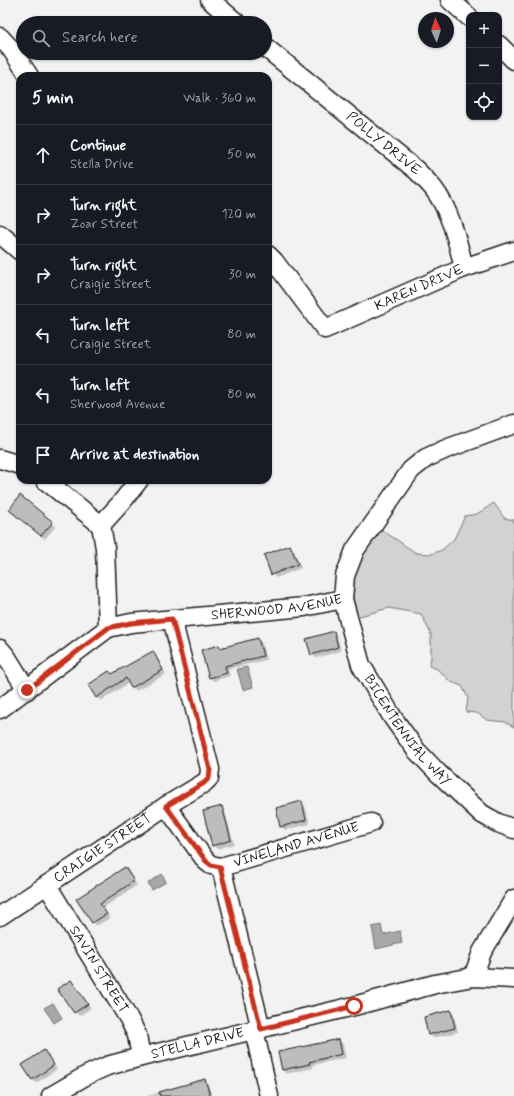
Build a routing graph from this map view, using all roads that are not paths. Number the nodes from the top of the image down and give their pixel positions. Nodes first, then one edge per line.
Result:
1 (210, 0) edge
2 (450, 0) edge
3 (466, 14) edge
4 (229, 16) edge
5 (0, 37) edge
6 (501, 48) edge
7 (272, 53) edge
8 (16, 56) edge
9 (19, 60) edge
10 (514, 60) edge
11 (26, 72) edge
12 (0, 234) edge
13 (16, 248) edge
14 (514, 251) edge
15 (272, 259) edge
16 (464, 268) junction
17 (514, 424) edge
18 (0, 459) edge
19 (16, 464) edge
20 (50, 484) edge
21 (136, 484) edge
22 (101, 525) junction
23 (343, 599) junction
24 (172, 619) junction
25 (108, 628) junction
26 (0, 649) edge
27 (27, 690) junction
28 (0, 709) edge
29 (166, 806) junction
30 (371, 823) dead end
31 (514, 828) edge
32 (220, 867) junction
33 (47, 885) junction
34 (514, 899) edge
35 (0, 916) edge
36 (473, 977) junction
37 (514, 979) edge
38 (257, 1030) junction
39 (141, 1057) junction
40 (51, 1096) edge
41 (269, 1096) edge

1 - 4 street
2 - 3 street
5 - 8 street
6 - 10 street
7 - 16 street, POLLY DRIVE
9 - 11 street
12 - 13 street
14 - 16 street, KAREN DRIVE
15 - 16 street, KAREN DRIVE
17 - 23 street, SHERWOOD AVENUE
18 - 19 street
20 - 22 street
21 - 22 street
22 - 25 street
23 - 24 street, SHERWOOD AVENUE
23 - 31 street, BICENTENNIAL WAY
24 - 25 street, SHERWOOD AVENUE
24 - 29 street, CRAIGIE STREET
25 - 27 street, SHERWOOD AVENUE
26 - 27 street
27 - 28 street, SHERWOOD AVENUE
29 - 32 street
29 - 33 street, CRAIGIE STREET
30 - 32 street, VINELAND AVENUE
32 - 38 street
33 - 35 street, CRAIGIE STREET
33 - 39 street, SAVIN STREET
34 - 36 street
36 - 37 street, STELLA DRIVE
36 - 38 street, STELLA DRIVE
38 - 39 street, STELLA DRIVE
38 - 41 street
39 - 40 street, STELLA DRIVE

